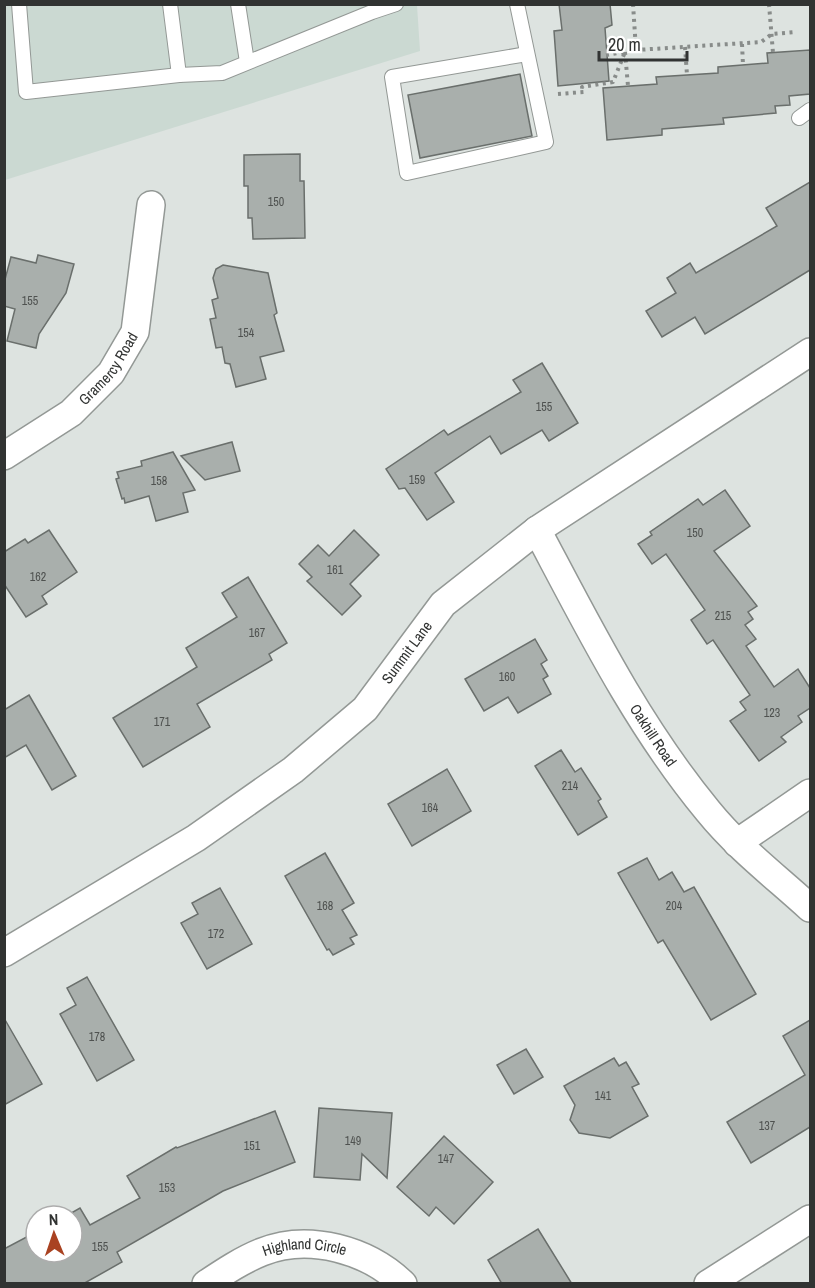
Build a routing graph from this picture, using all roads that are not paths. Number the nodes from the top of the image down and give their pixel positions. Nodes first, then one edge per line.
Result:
1 (19, 4) edge
2 (170, 4) edge
3 (238, 4) edge
4 (396, 4) edge
5 (517, 4) edge
6 (527, 54) junction
7 (247, 62) junction
8 (179, 75) junction
9 (151, 205) dead end
10 (810, 352) edge
11 (4, 456) edge
12 (537, 530) junction
13 (810, 793) edge
14 (737, 843) junction
15 (810, 908) edge
16 (4, 953) edge
17 (810, 1219) edge
18 (206, 1284) edge
19 (403, 1284) edge
20 (708, 1284) edge

1 - 8 lane
2 - 8 lane
3 - 7 lane
4 - 7 lane
5 - 6 lane
6 - 6 lane
7 - 8 lane
9 - 11 street, Gramercy Road
10 - 12 street, Summit Lane
12 - 14 street, Oakhill Road
12 - 16 street, Summit Lane
13 - 14 street
14 - 15 street, Oakhill Road
17 - 20 street
18 - 19 street, Highland Circle

